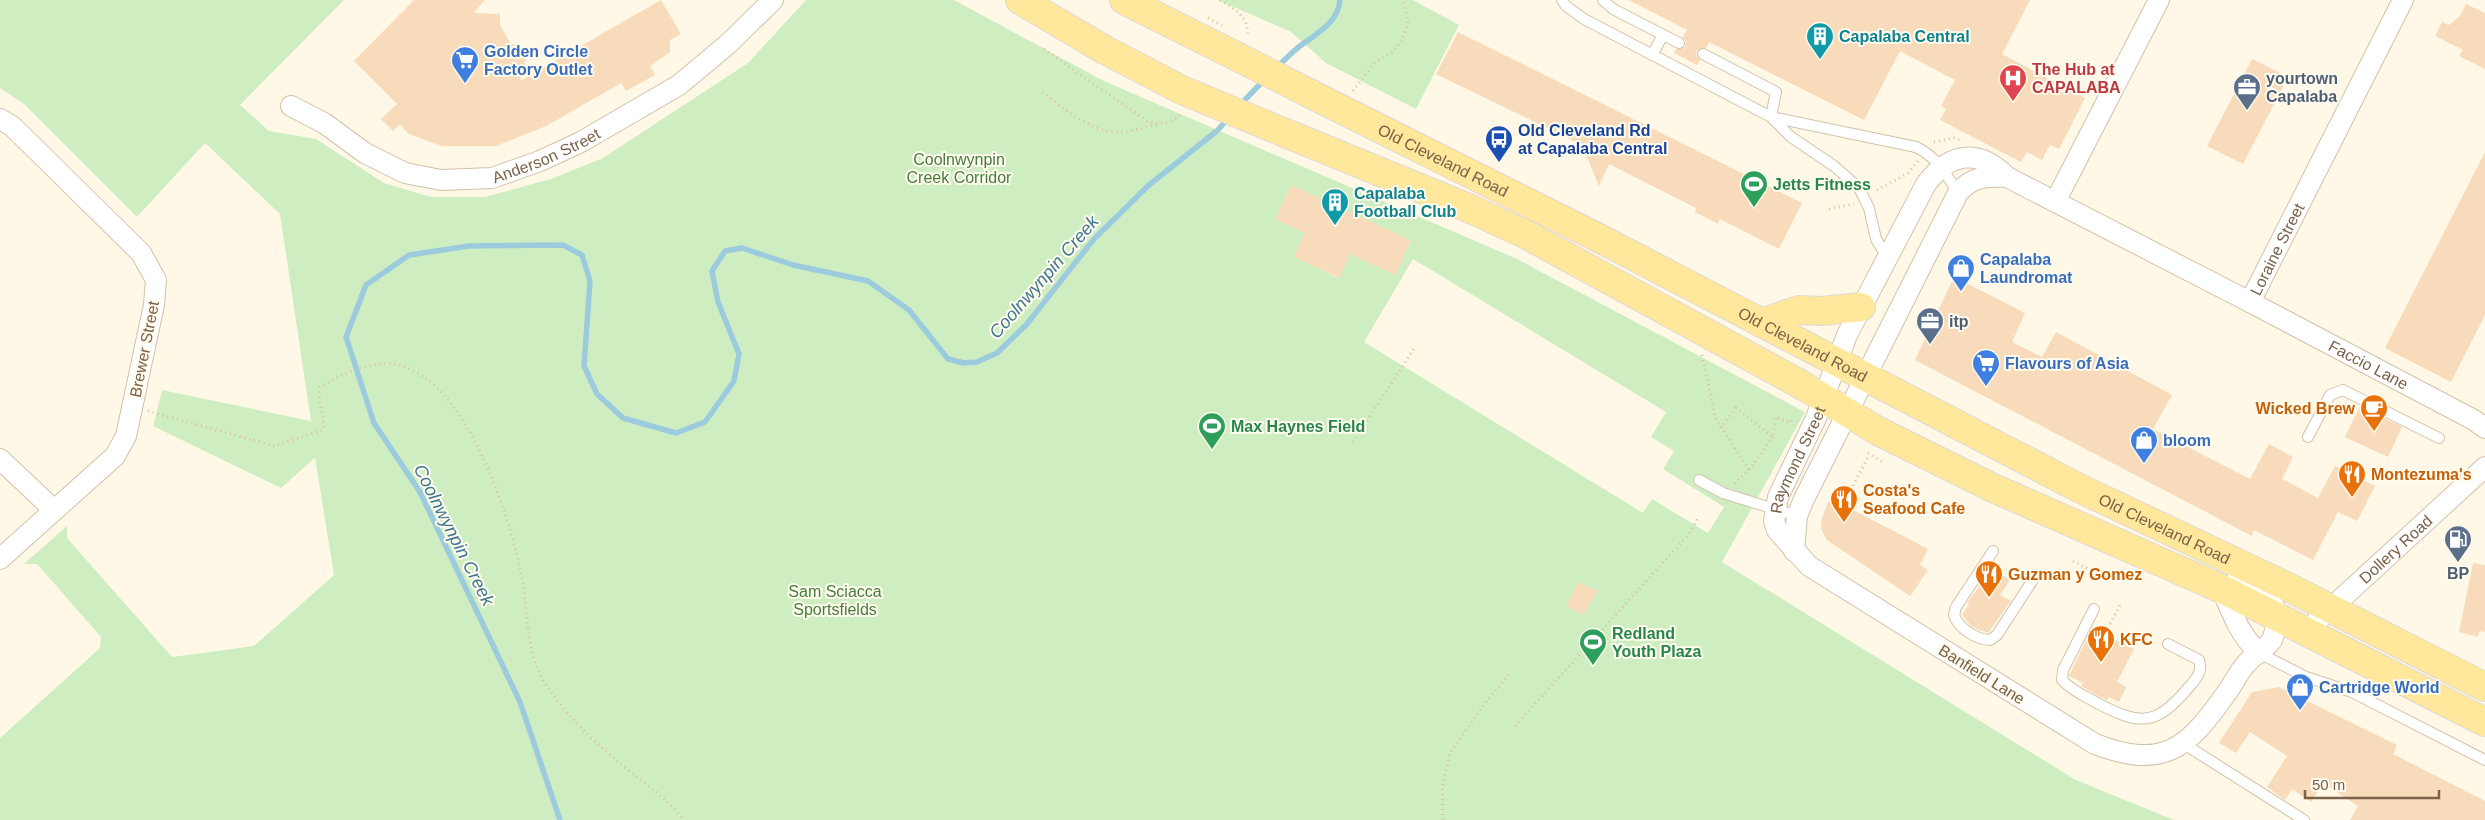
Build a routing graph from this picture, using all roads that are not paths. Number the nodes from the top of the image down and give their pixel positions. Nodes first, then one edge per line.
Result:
1 (773, 0) edge
2 (1020, 0) edge
3 (1124, 0) edge
4 (1562, 0) edge
5 (1603, 0) edge
6 (2159, 0) edge
7 (2403, 0) edge
8 (1060, 12) edge
9 (1663, 35) junction
10 (1680, 43) dead end
11 (1703, 54) dead end
12 (1652, 55) junction
13 (292, 106) dead end
14 (1771, 116) junction
15 (0, 119) edge
16 (1941, 167) junction
17 (2007, 177) junction
18 (1958, 193) junction
19 (2055, 202) junction
20 (1888, 257) junction
21 (2250, 302) junction
22 (1861, 307) junction
23 (1761, 323) junction
24 (1836, 363) junction
25 (1865, 378) junction
26 (1823, 399) junction
27 (1847, 414) junction
28 (2485, 428) edge
29 (2308, 437) dead end
30 (2438, 438) dead end
31 (0, 459) edge
32 (2485, 467) edge
33 (1699, 480) dead end
34 (1775, 509) junction
35 (54, 510) junction
36 (2127, 512) junction
37 (1797, 516) junction
38 (1794, 551) junction
39 (1993, 551) dead end
40 (0, 559) edge
41 (2036, 575) dead end
42 (2222, 589) junction
43 (2094, 609) dead end
44 (2331, 609) junction
45 (2276, 615) junction
46 (2307, 630) junction
47 (2168, 644) dead end
48 (2259, 653) junction
49 (2485, 687) edge
50 (2485, 722) edge
51 (2184, 744) junction
52 (2485, 760) edge
53 (2304, 820) edge

1 - 13 street, Anderson Street
2 - 8 main road, Old Cleveland Road
3 - 23 main road, Old Cleveland Road, bridge
4 - 12 lane
5 - 9 lane
6 - 19 street
7 - 21 street, Loraine Street
8 - 26 main road, Old Cleveland Road, bridge
9 - 10 lane
9 - 12 lane
11 - 14 lane
12 - 14 lane
14 - 16 lane
14 - 20 lane
15 - 35 street, Brewer Street
16 - 17 street, Raymond Street
16 - 18 lane
16 - 20 street, Raymond Street
17 - 18 street, Raymond Street
17 - 19 street, Raymond Street
18 - 25 street, Raymond Street
19 - 21 street, Loraine Street
20 - 22 street, Raymond Street
21 - 28 street, Faccio Lane
22 - 23 main road
22 - 24 street, Raymond Street
23 - 24 main road, Old Cleveland Road
24 - 25 main road, Old Cleveland Road
24 - 26 street, Raymond Street
25 - 27 street, Raymond Street
25 - 36 main road, Old Cleveland Road
26 - 27 main road, Old Cleveland Road
26 - 34 street, Raymond Street
27 - 37 street, Raymond Street
27 - 42 main road, Old Cleveland Road
29 - 30 lane
31 - 35 street
32 - 44 street, Dollery Road
33 - 34 lane
34 - 37 lane
34 - 38 street, Raymond Street
35 - 40 street, Brewer Street
36 - 44 main road, Old Cleveland Road
36 - 45 street
37 - 38 street, Raymond Street
38 - 51 street, Banfield Lane
39 - 41 lane
42 - 45 main road, Old Cleveland Road
42 - 48 street, Old Cleveland Road
43 - 47 lane
44 - 46 street, Dollery Road
44 - 49 main road, Old Cleveland Road
45 - 46 main road, Old Cleveland Road
45 - 48 street, Banfield Lane
46 - 50 main road, Old Cleveland Road
48 - 51 street, Banfield Lane
48 - 52 lane, Old Cleveland Road
51 - 53 lane

